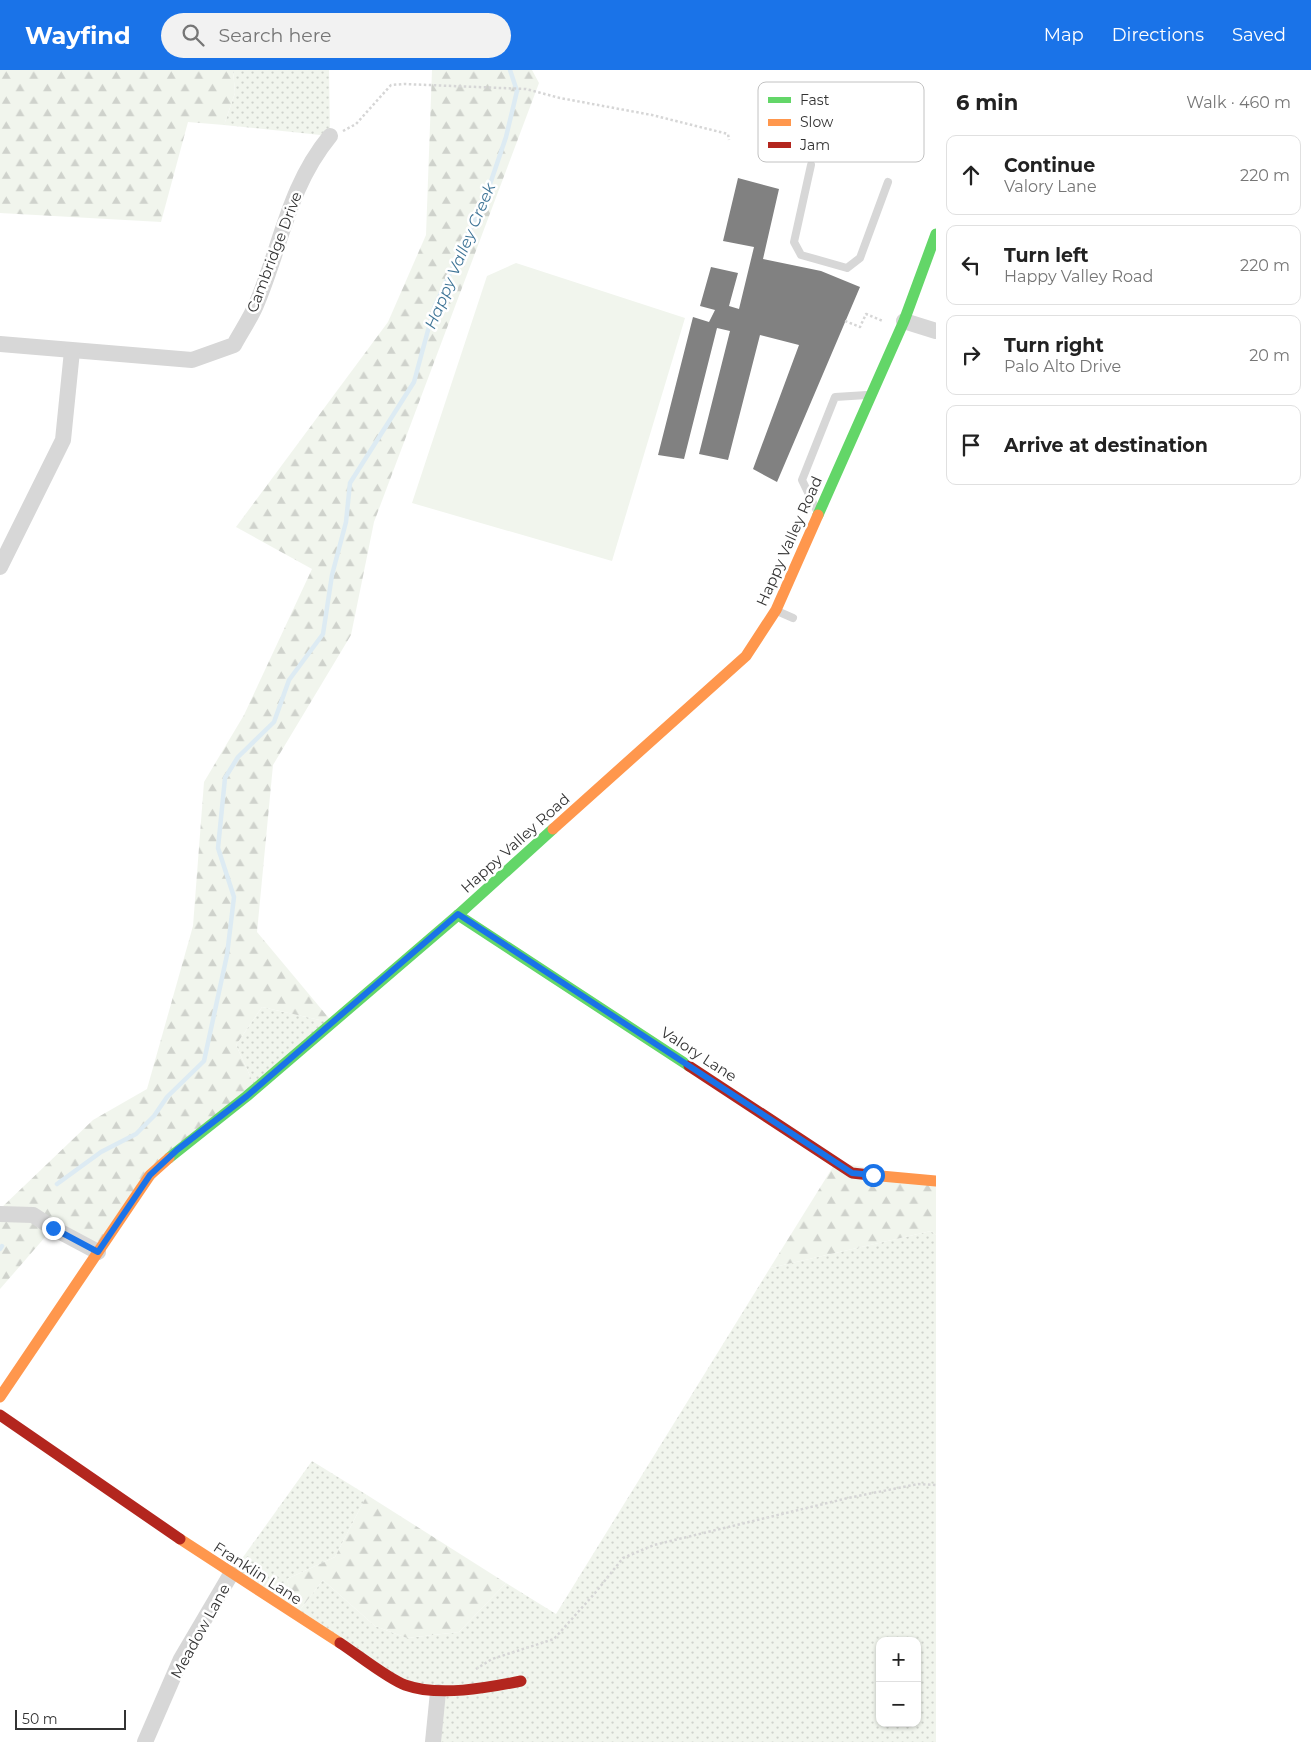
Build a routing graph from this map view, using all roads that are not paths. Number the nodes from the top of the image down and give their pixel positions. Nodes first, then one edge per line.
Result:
1 (330, 136) road end
2 (811, 165) dead end
3 (888, 182) dead end
4 (936, 234) edge
5 (903, 325) junction
6 (936, 331) edge
7 (0, 344) edge
8 (72, 352) junction
9 (871, 395) junction
10 (818, 514) junction
11 (0, 567) edge
12 (776, 610) junction
13 (793, 618) dead end
14 (458, 914) junction
15 (936, 1181) edge
16 (0, 1214) edge
17 (98, 1252) junction
18 (0, 1396) edge
19 (0, 1415) edge
20 (231, 1574) junction
21 (521, 1681) dead end
22 (438, 1692) junction
23 (145, 1742) edge
24 (433, 1742) edge

1 - 8 street, Cambridge Drive
2 - 3 lane
4 - 5 street, Happy Valley Road
5 - 6 street
5 - 9 street, Happy Valley Road
7 - 8 street, Cambridge Drive
8 - 11 street
9 - 10 street, Happy Valley Road
9 - 10 lane
10 - 12 street, Happy Valley Road
12 - 13 lane
12 - 14 street, Happy Valley Road
14 - 15 street, Valory Lane
14 - 17 street, Happy Valley Road
16 - 17 street
17 - 18 street, Happy Valley Road
19 - 20 street, Franklin Lane
20 - 22 street, Franklin Lane
20 - 23 street, Meadow Lane
21 - 22 street, Franklin Lane
22 - 24 street

